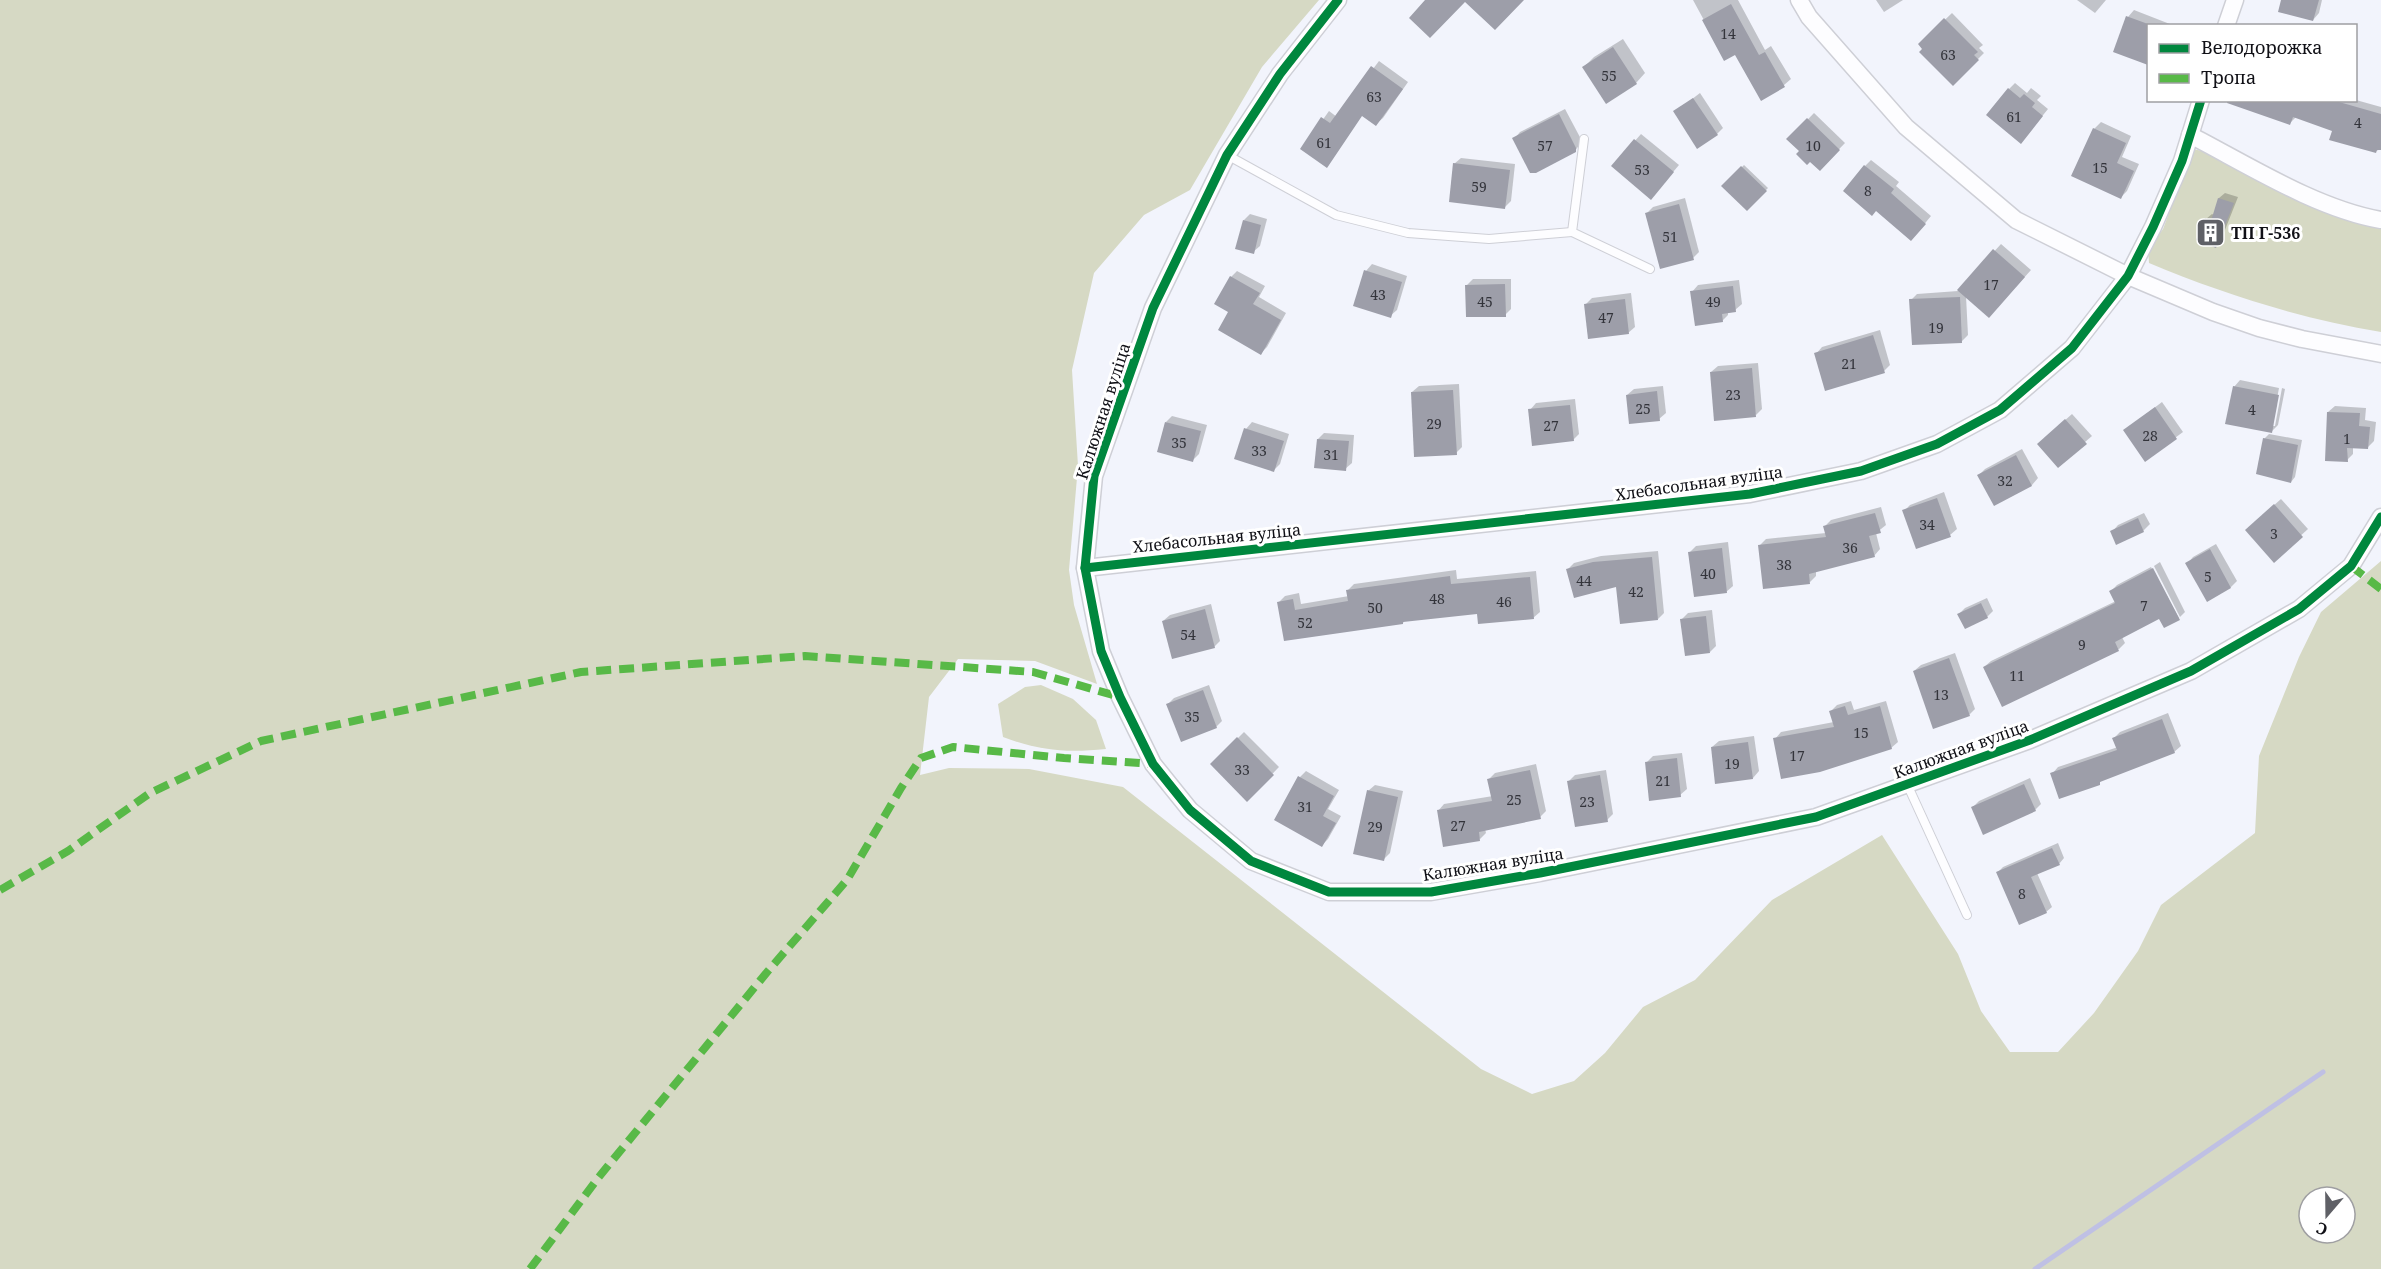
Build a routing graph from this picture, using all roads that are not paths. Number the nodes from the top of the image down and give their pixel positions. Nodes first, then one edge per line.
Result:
1 (1338, 0) edge
2 (1799, 0) edge
3 (2235, 0) edge
4 (2227, 24) edge
5 (2201, 102) edge
6 (2190, 135) junction
7 (1584, 139) dead end
8 (1227, 155) junction
9 (2381, 220) edge
10 (1572, 232) junction
11 (1650, 269) dead end
12 (2127, 276) junction
13 (2381, 354) edge
14 (2381, 517) edge
15 (1086, 568) junction
16 (1907, 784) junction
17 (1967, 915) dead end

1 - 8 street, Калюжная вуліца
2 - 12 street
3 - 4 street
5 - 6 street, Хлебасольная вуліца
6 - 9 street
6 - 12 street, Хлебасольная вуліца
7 - 10 lane
8 - 10 lane
8 - 15 street, Калюжная вуліца
10 - 11 lane
12 - 13 street
12 - 15 street, Хлебасольная вуліца
14 - 16 street, Калюжная вуліца
15 - 16 street, Калюжная вуліца
16 - 17 lane

